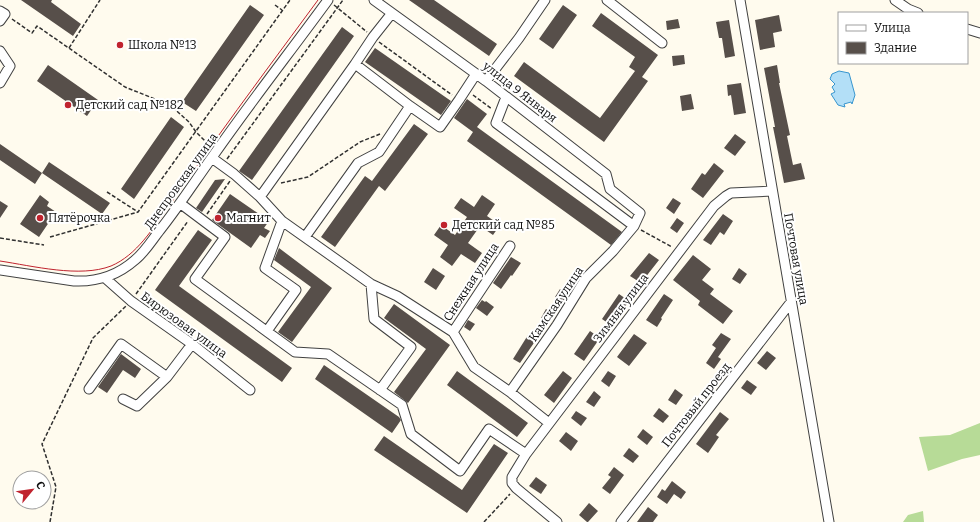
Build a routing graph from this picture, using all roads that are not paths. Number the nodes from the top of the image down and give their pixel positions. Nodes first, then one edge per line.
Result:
1 (328, 0) edge
2 (374, 0) edge
3 (545, 0) edge
4 (607, 0) edge
5 (740, 0) edge
6 (895, 0) edge
7 (916, 12) edge
8 (392, 13) junction
9 (968, 29) edge
10 (980, 33) edge
11 (662, 43) dead end
12 (0, 51) edge
13 (355, 64) junction
14 (476, 74) junction
15 (486, 81) junction
16 (0, 83) edge
17 (506, 97) junction
18 (410, 106) junction
19 (214, 155) junction
20 (772, 191) junction
21 (260, 197) junction
22 (181, 204) junction
23 (640, 213) joint
24 (282, 221) junction
25 (634, 226) junction
26 (305, 237) junction
27 (510, 246) dead end
28 (0, 270) edge
29 (105, 278) junction
30 (371, 284) junction
31 (791, 302) junction
32 (267, 331) junction
33 (453, 332) junction
34 (192, 344) junction
35 (167, 377) junction
36 (89, 389) dead end
37 (250, 390) dead end
38 (380, 390) junction
39 (510, 392) junction
40 (123, 399) dead end
41 (549, 423) junction
42 (526, 454) junction
43 (557, 522) edge
44 (620, 522) edge
45 (829, 522) edge

1 - 19 street, Днепровская улица
2 - 8 street, улица 9 Января
3 - 15 street
4 - 11 street
5 - 20 street, Почтовая улица
6 - 7 street
8 - 13 street
8 - 14 street, улица 9 Января
9 - 10 street
12 - 16 street
13 - 18 street
13 - 21 street
14 - 15 street, улица 9 Января
14 - 18 street
15 - 17 street, улица 9 Января
17 - 23 street, улица 9 Января
17 - 25 street
18 - 26 street
19 - 21 street
19 - 22 street, Днепровская улица
20 - 31 street, Почтовая улица
20 - 41 street, Зимняя улица
21 - 24 street
22 - 29 street, Днепровская улица
22 - 32 street
23 - 25 street, Камская улица
24 - 26 street
24 - 32 street
25 - 39 street, Камская улица
26 - 30 street
27 - 33 street, Снежная улица
28 - 29 street, Днепровская улица
29 - 34 street, Бирюзовая улица
30 - 33 street
30 - 38 street
31 - 44 street, Почтовый проезд
31 - 45 street, Почтовая улица
32 - 38 street
33 - 39 street
34 - 35 street
34 - 37 street, Бирюзовая улица
35 - 36 street
35 - 40 street
38 - 42 street
39 - 41 street
41 - 42 street, Зимняя улица
42 - 43 street, Зимняя улица

